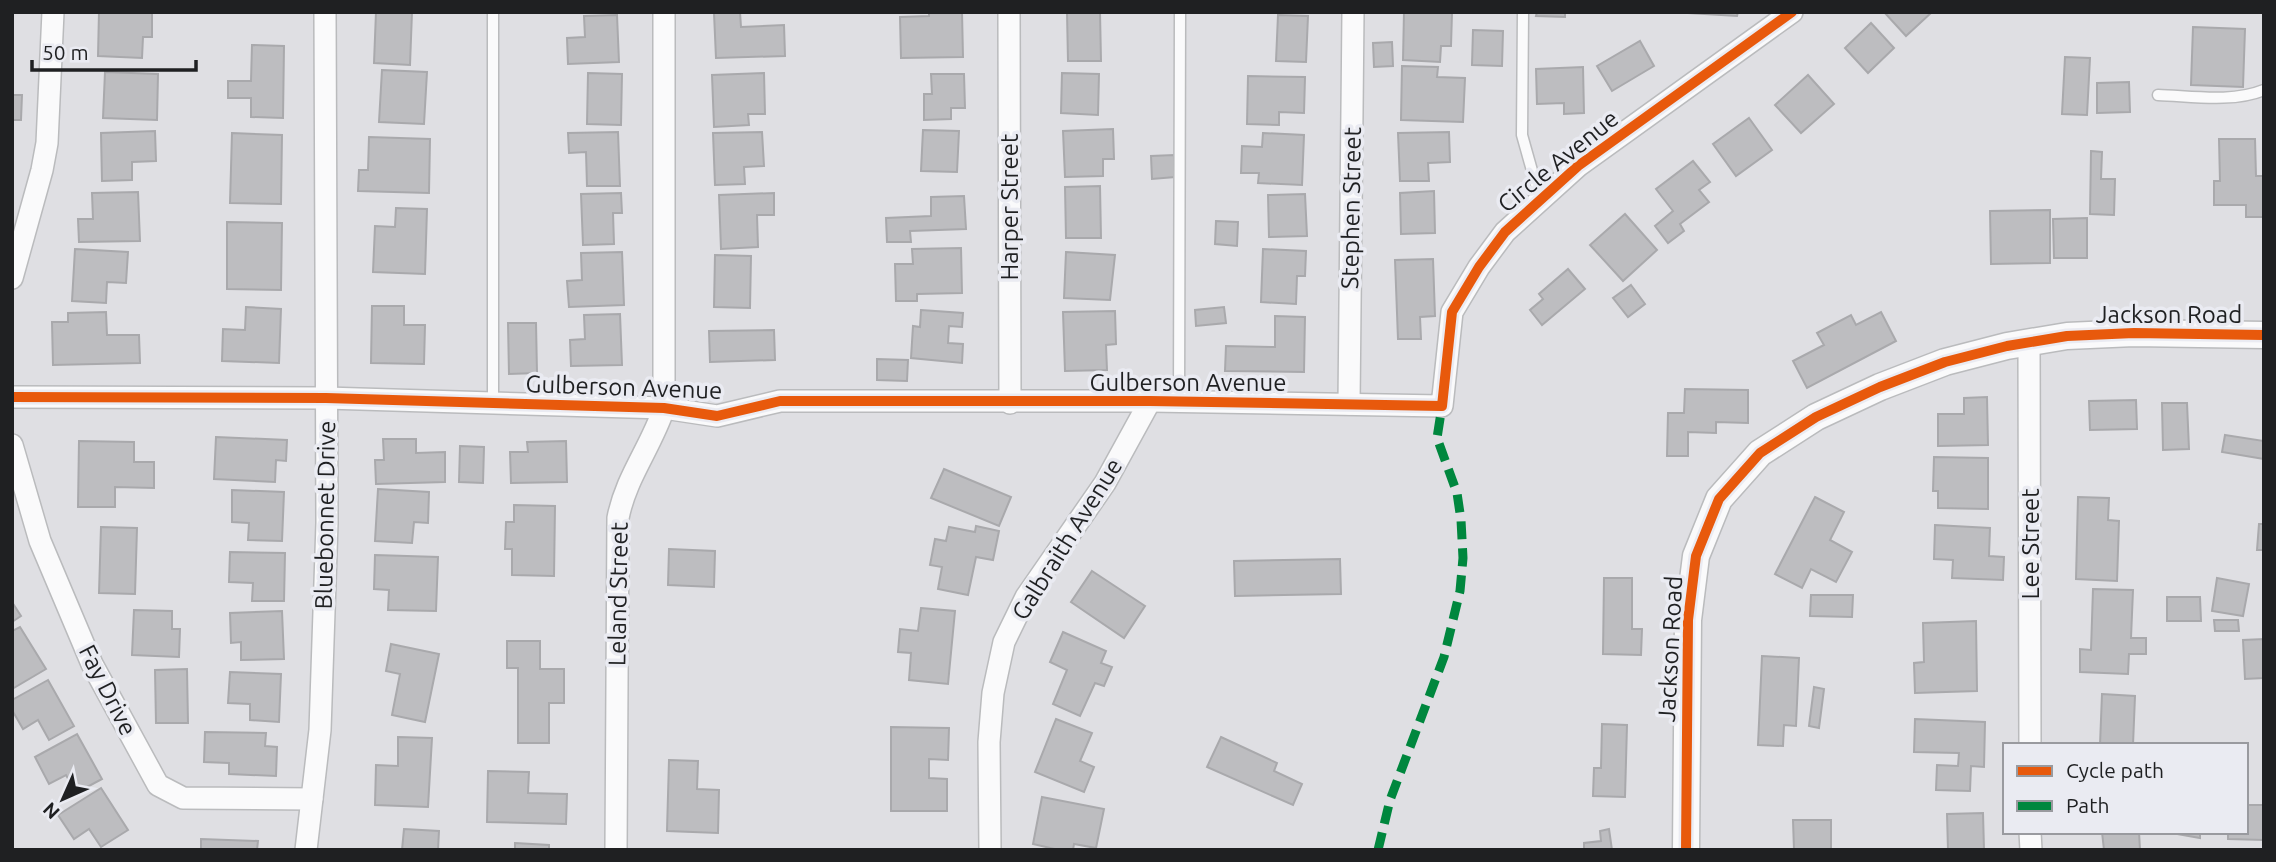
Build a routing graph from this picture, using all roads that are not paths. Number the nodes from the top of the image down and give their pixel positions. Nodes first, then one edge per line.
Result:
1 (53, 12) edge
2 (324, 12) edge
3 (492, 12) edge
4 (664, 12) edge
5 (1009, 12) edge
6 (1180, 12) edge
7 (1353, 12) edge
8 (1523, 12) edge
9 (1792, 12) edge
10 (2264, 90) edge
11 (2158, 95) dead end
12 (1540, 199) junction
13 (12, 278) edge
14 (2264, 335) edge
15 (2029, 342) junction
16 (12, 397) edge
17 (326, 398) junction
18 (1150, 401) junction
19 (1178, 401) junction
20 (1010, 402) junction
21 (493, 403) junction
22 (1349, 404) junction
23 (1442, 406) joint
24 (664, 408) junction
25 (12, 444) edge
26 (2030, 743) edge
27 (312, 799) junction
28 (306, 850) edge
29 (616, 850) edge
30 (990, 850) edge
31 (1686, 850) edge

1 - 13 street
2 - 17 street, Bluebonnet Drive
3 - 21 lane
4 - 24 street, Leland Street
5 - 20 street, Harper Street
6 - 19 lane
7 - 22 street, Stephen Street
8 - 12 lane
9 - 12 street, Circle Avenue
10 - 11 lane
12 - 23 street, Circle Avenue
14 - 15 street, Jackson Road
15 - 26 street, Lee Street
15 - 31 street, Jackson Road
16 - 17 street, Gulberson Avenue
17 - 21 street, Gulberson Avenue
17 - 27 street, Bluebonnet Drive
18 - 19 street, Gulberson Avenue
18 - 20 street, Gulberson Avenue
18 - 30 street, Galbraith Avenue
19 - 22 street, Gulberson Avenue
20 - 24 street, Gulberson Avenue
21 - 24 street, Gulberson Avenue
22 - 23 street, Gulberson Avenue
24 - 29 street, Leland Street
25 - 27 street, Fay Drive
27 - 28 street, Bluebonnet Drive

